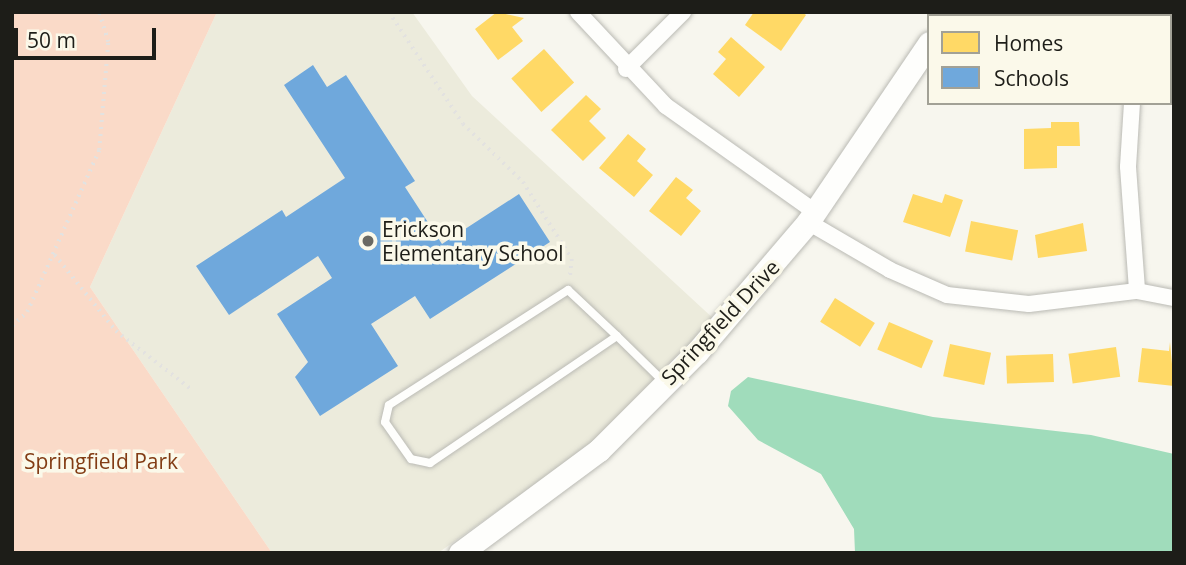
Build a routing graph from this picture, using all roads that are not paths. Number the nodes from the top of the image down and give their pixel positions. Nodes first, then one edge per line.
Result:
1 (579, 12) edge
2 (683, 12) edge
3 (927, 46) edge
4 (626, 69) junction
5 (1132, 105) edge
6 (812, 217) junction
7 (1137, 291) junction
8 (1174, 298) edge
9 (617, 336) junction
10 (665, 383) junction
11 (460, 553) edge

1 - 4 street
2 - 4 street
3 - 6 street, Springfield Drive
4 - 6 street
5 - 7 street
6 - 7 street
6 - 10 street, Springfield Drive
7 - 8 street
9 - 9 lane
9 - 10 lane
10 - 11 street, Springfield Drive

